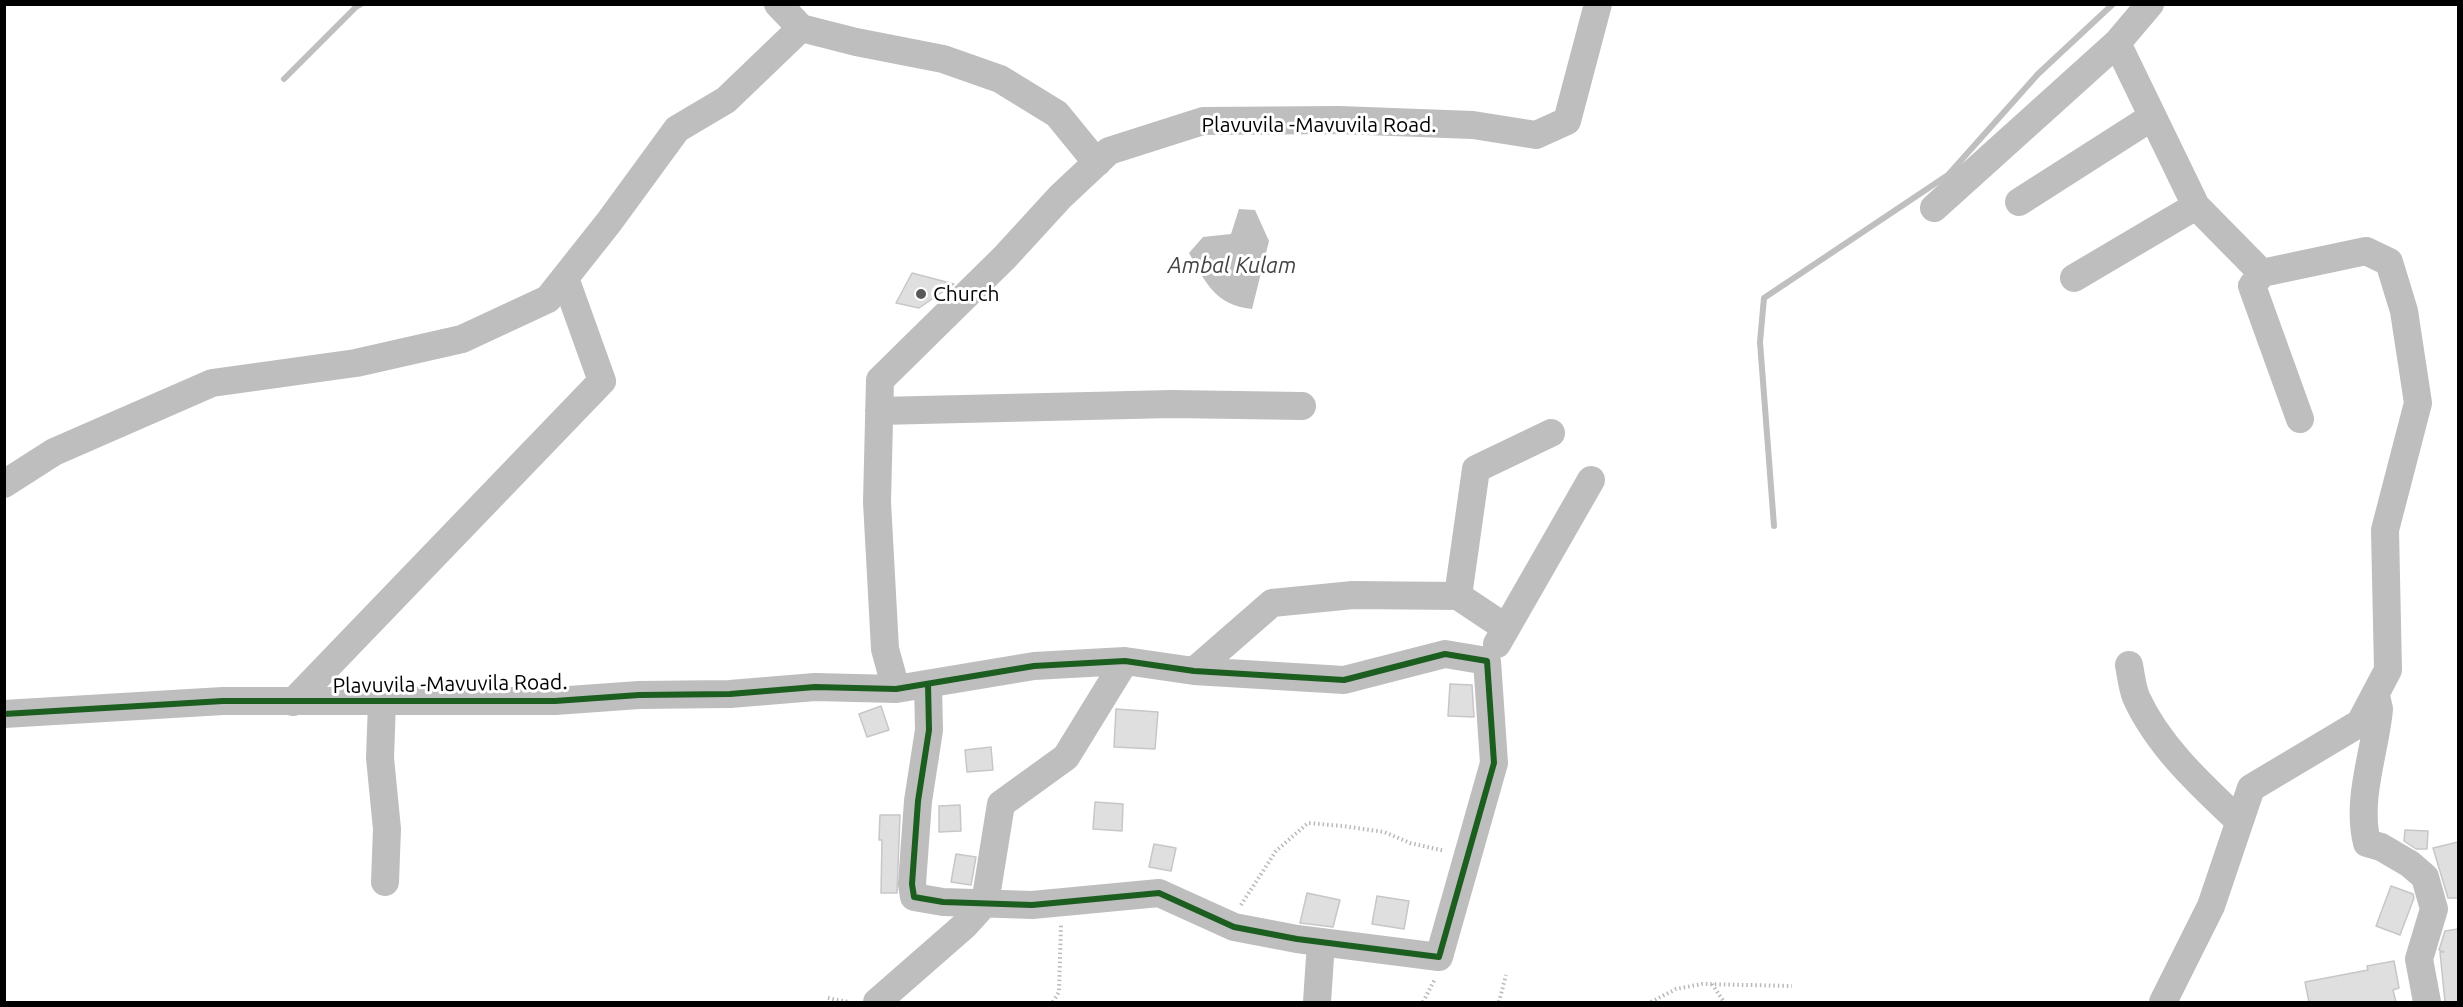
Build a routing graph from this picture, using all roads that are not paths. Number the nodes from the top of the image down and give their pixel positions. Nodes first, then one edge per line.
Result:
1 (764, 4) edge
2 (778, 4) edge
3 (1598, 4) edge
4 (2150, 4) edge
5 (801, 28) junction
6 (2117, 43) junction
7 (2152, 117) junction
8 (1097, 154) junction
9 (2019, 202) dead end
10 (2196, 207) junction
11 (1934, 208) dead end
12 (2262, 273) junction
13 (564, 278) junction
14 (2074, 278) dead end
15 (1302, 406) dead end
16 (879, 411) junction
17 (2300, 418) dead end
18 (1551, 433) dead end
19 (1591, 480) dead end
20 (4, 484) edge
21 (1458, 596) junction
22 (1506, 628) junction
23 (1125, 661) junction
24 (1487, 662) junction
25 (2129, 665) dead end
26 (1194, 670) junction
27 (928, 684) junction
28 (896, 689) junction
29 (2375, 694) junction
30 (292, 702) junction
31 (382, 702) junction
32 (4, 714) edge
33 (2240, 821) junction
34 (385, 882) dead end
35 (985, 903) junction
36 (1321, 942) junction
37 (877, 1002) edge
38 (1317, 1002) edge
39 (2163, 1002) edge
40 (2427, 1002) edge

1 - 5 street
2 - 5 street
3 - 8 street, Plavuvila -Mavuvila Road.
4 - 6 street
5 - 8 street
5 - 13 street
6 - 7 street
6 - 11 street
7 - 9 street
7 - 10 street
8 - 16 street, Plavuvila -Mavuvila Road.
10 - 12 street
10 - 14 street
12 - 17 street
12 - 29 street
13 - 20 street
13 - 30 street
15 - 16 street
16 - 28 street, Plavuvila -Mavuvila Road.
18 - 21 street
19 - 22 street
21 - 22 street
21 - 26 street
22 - 24 street
23 - 26 street
23 - 27 street
23 - 35 street
24 - 26 street
24 - 36 street
25 - 33 street
27 - 28 street
27 - 35 street
28 - 31 street, Plavuvila -Mavuvila Road.
29 - 33 street
29 - 40 street
30 - 31 street, Plavuvila -Mavuvila Road.
30 - 32 street, Plavuvila -Mavuvila Road.
31 - 34 street
33 - 39 street
35 - 36 street
35 - 37 street
36 - 38 street

